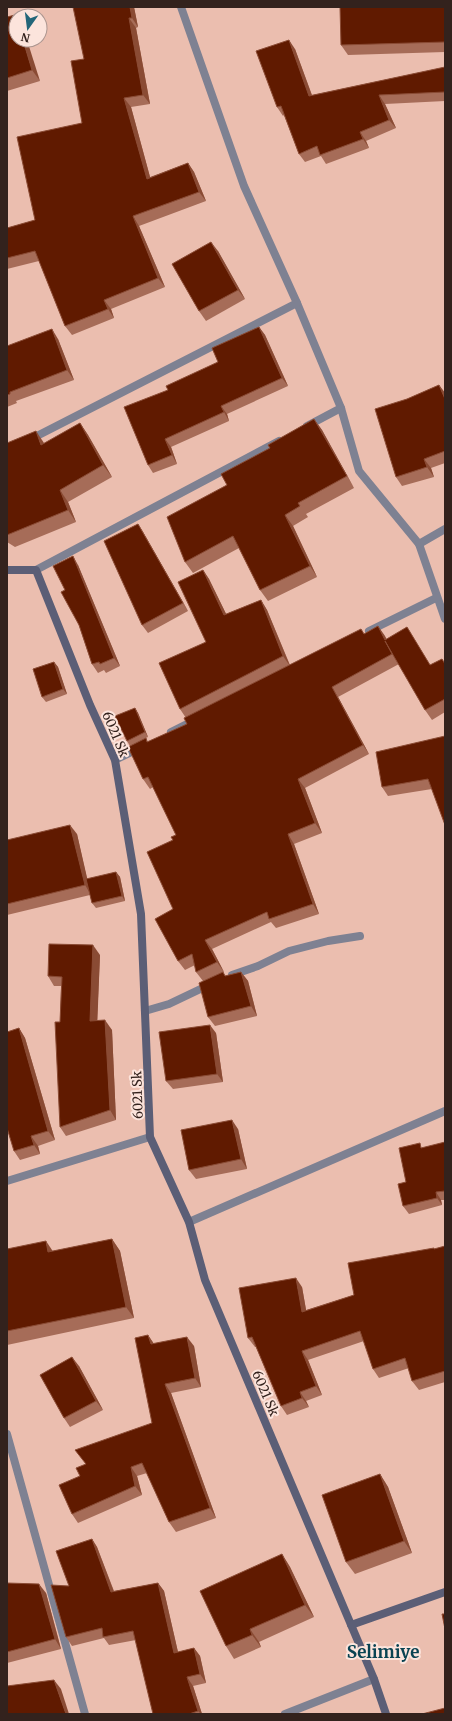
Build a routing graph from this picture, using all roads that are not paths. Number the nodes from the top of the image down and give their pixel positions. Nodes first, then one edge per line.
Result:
1 (181, 7) edge
2 (297, 303) junction
3 (341, 408) junction
4 (299, 430) edge
5 (285, 438) edge
6 (21, 444) edge
7 (445, 529) edge
8 (419, 544) junction
9 (7, 570) edge
10 (36, 570) junction
11 (436, 598) junction
12 (445, 619) edge
13 (365, 634) edge
14 (201, 717) edge
15 (165, 735) edge
16 (151, 742) edge
17 (115, 760) junction
18 (360, 936) dead end
19 (145, 1012) junction
20 (445, 1112) edge
21 (150, 1137) junction
22 (7, 1181) edge
23 (189, 1222) junction
24 (7, 1434) edge
25 (445, 1592) edge
26 (351, 1625) junction
27 (374, 1679) junction
28 (85, 1714) edge
29 (285, 1714) edge
30 (386, 1714) edge

1 - 2 street
2 - 3 street
2 - 6 street
3 - 4 street
3 - 8 street
5 - 10 street
7 - 8 street
8 - 11 street
9 - 10 street
10 - 17 street, 6021 Sk
11 - 12 street
11 - 13 street
14 - 15 street
16 - 17 street
17 - 19 street, 6021 Sk
18 - 19 street
19 - 21 street, 6021 Sk
20 - 23 street
21 - 22 street
21 - 23 street, 6021 Sk
23 - 26 street, 6021 Sk
24 - 28 street
25 - 26 street
26 - 27 street, 6021 Sk
27 - 29 street
27 - 30 street, 6021 Sk

